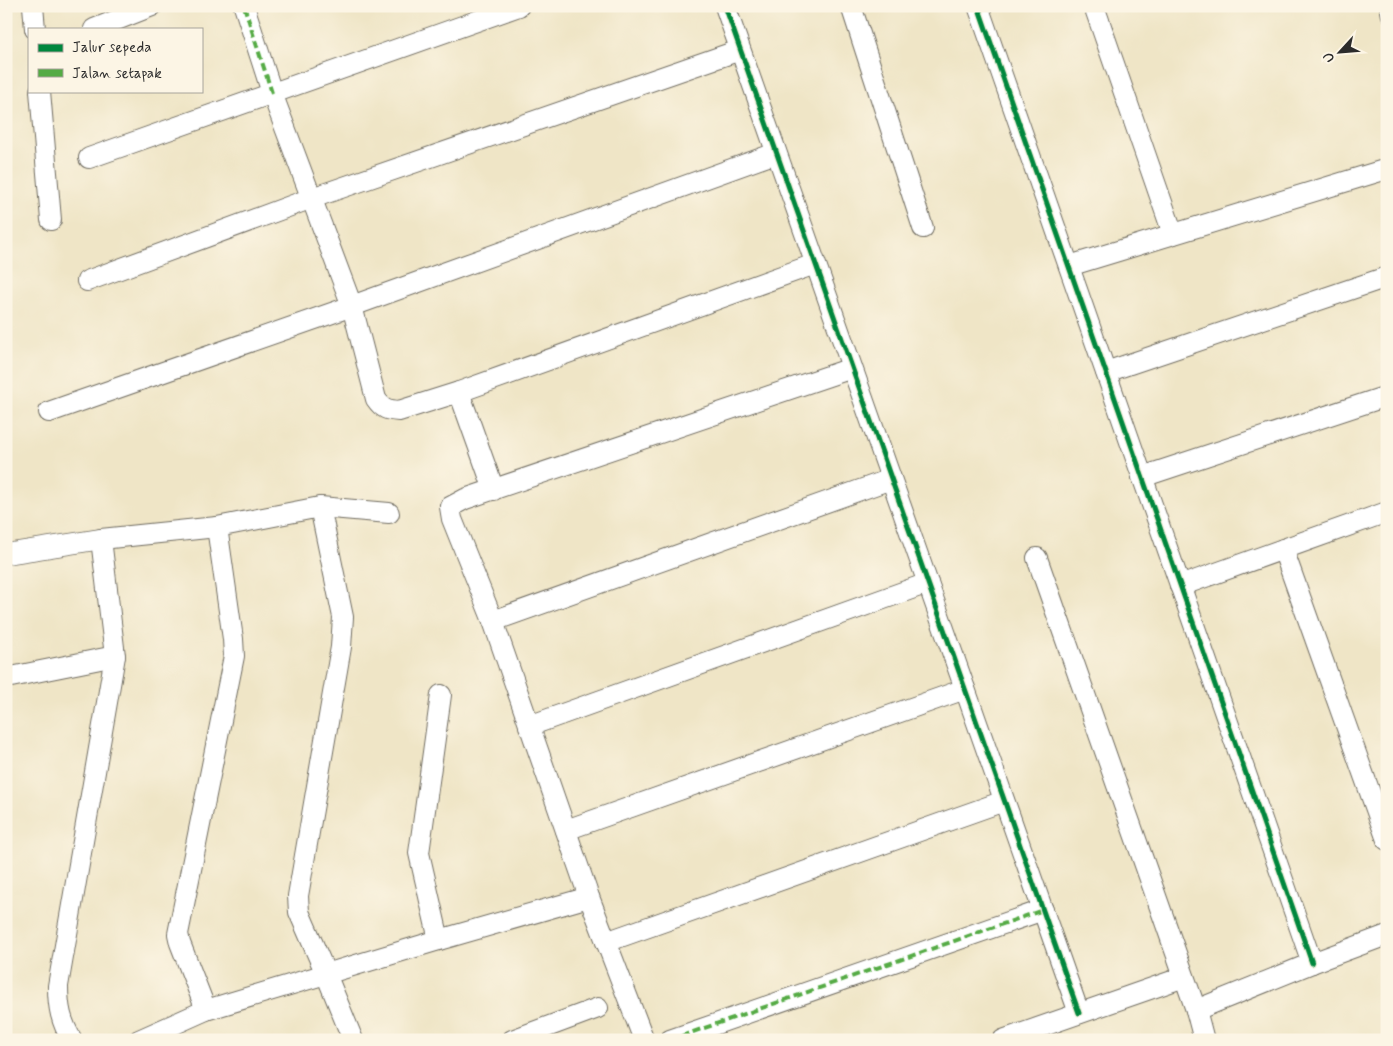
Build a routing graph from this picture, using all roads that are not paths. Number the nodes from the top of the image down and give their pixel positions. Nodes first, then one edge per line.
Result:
1 (33, 6) edge
2 (152, 6) edge
3 (244, 6) edge
4 (519, 6) edge
5 (725, 6) edge
6 (851, 6) edge
7 (978, 6) edge
8 (1094, 6) edge
9 (1385, 6) edge
10 (123, 11) edge
11 (1387, 16) edge
12 (34, 28) edge
13 (96, 28) edge
14 (740, 50) junction
15 (40, 92) edge
16 (272, 92) junction
17 (776, 153) junction
18 (89, 158) dead end
19 (1387, 169) edge
20 (312, 198) junction
21 (51, 220) dead end
22 (923, 228) dead end
23 (1173, 234) junction
24 (815, 264) junction
25 (1069, 266) junction
26 (1387, 277) edge
27 (87, 281) dead end
28 (352, 306) junction
29 (852, 368) junction
30 (1106, 372) junction
31 (459, 392) junction
32 (1387, 396) edge
33 (49, 412) dead end
34 (1142, 476) junction
35 (891, 479) junction
36 (494, 490) junction
37 (320, 507) junction
38 (1387, 512) edge
39 (389, 513) dead end
40 (217, 527) junction
41 (102, 538) junction
42 (1283, 549) junction
43 (6, 554) edge
44 (1037, 558) dead end
45 (928, 584) junction
46 (1180, 586) junction
47 (493, 622) junction
48 (115, 656) junction
49 (6, 678) edge
50 (965, 689) junction
51 (441, 694) dead end
52 (529, 726) junction
53 (1004, 801) junction
54 (566, 830) junction
55 (1387, 840) edge
56 (589, 897) junction
57 (1043, 910) junction
58 (1387, 935) edge
59 (439, 940) junction
60 (606, 942) junction
61 (1312, 963) junction
62 (326, 974) junction
63 (1184, 977) junction
64 (598, 1008) dead end
65 (206, 1010) junction
66 (1196, 1010) junction
67 (1079, 1012) junction
68 (72, 1040) edge
69 (139, 1040) edge
70 (353, 1040) edge
71 (512, 1040) edge
72 (644, 1040) edge
73 (670, 1040) edge
74 (1003, 1040) edge
75 (1204, 1040) edge

1 - 12 street
2 - 10 street
3 - 16 street
4 - 16 street
5 - 14 street
6 - 22 street
7 - 25 street
8 - 23 street
9 - 11 lane
10 - 13 street
14 - 17 street
14 - 20 street
15 - 21 street
16 - 18 street
16 - 20 street
17 - 24 street
17 - 28 street
19 - 23 street
20 - 27 street
20 - 28 street
23 - 25 street
24 - 29 street
24 - 31 street
25 - 30 street
26 - 30 street
28 - 31 street
28 - 33 street
29 - 35 street
29 - 36 street
30 - 34 street
31 - 36 street
32 - 34 street
34 - 46 street
35 - 45 street
35 - 47 street
36 - 47 street
37 - 39 street
37 - 40 street
37 - 62 street
38 - 42 street
40 - 41 street
40 - 65 street
41 - 43 street
41 - 48 street
42 - 46 street
42 - 55 street
44 - 63 street
45 - 50 street
45 - 52 street
46 - 61 street
47 - 52 street
48 - 49 street
48 - 68 street
50 - 53 street
50 - 54 street
51 - 59 street
52 - 54 street
53 - 57 street
53 - 60 street
54 - 56 street
56 - 59 street
56 - 60 street
57 - 67 street
57 - 73 street
58 - 61 street
59 - 62 street
60 - 72 street
61 - 66 street
62 - 65 street
62 - 70 street
63 - 66 street
63 - 67 street
64 - 71 street
65 - 69 street
66 - 75 street
67 - 74 street

